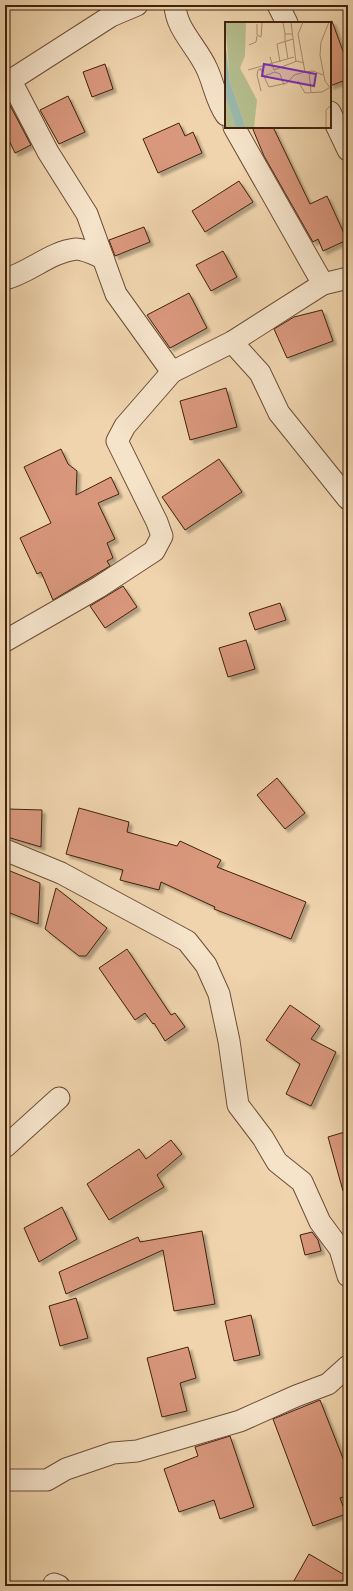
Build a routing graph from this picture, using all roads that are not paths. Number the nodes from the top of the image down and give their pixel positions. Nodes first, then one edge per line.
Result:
1 (137, 5) edge
2 (175, 5) edge
3 (278, 5) edge
4 (286, 22) edge
5 (8, 83) edge
6 (225, 113) edge
7 (331, 114) edge
8 (235, 128) edge
9 (348, 150) edge
10 (103, 258) junction
11 (348, 278) edge
12 (5, 279) edge
13 (323, 284) junction
14 (232, 342) junction
15 (172, 372) junction
16 (348, 499) edge
17 (5, 641) edge
18 (5, 850) edge
19 (59, 1098) dead end
20 (5, 1147) edge
21 (344, 1248) edge
22 (348, 1276) edge
23 (348, 1366) edge
24 (5, 1480) edge

1 - 5 street
2 - 6 street
3 - 4 street
5 - 10 street
7 - 9 street
8 - 13 street
10 - 12 street
10 - 15 street
11 - 13 street
13 - 14 street
14 - 15 street
14 - 16 street
15 - 17 street
18 - 21 street
19 - 20 street
21 - 22 street
23 - 24 street

